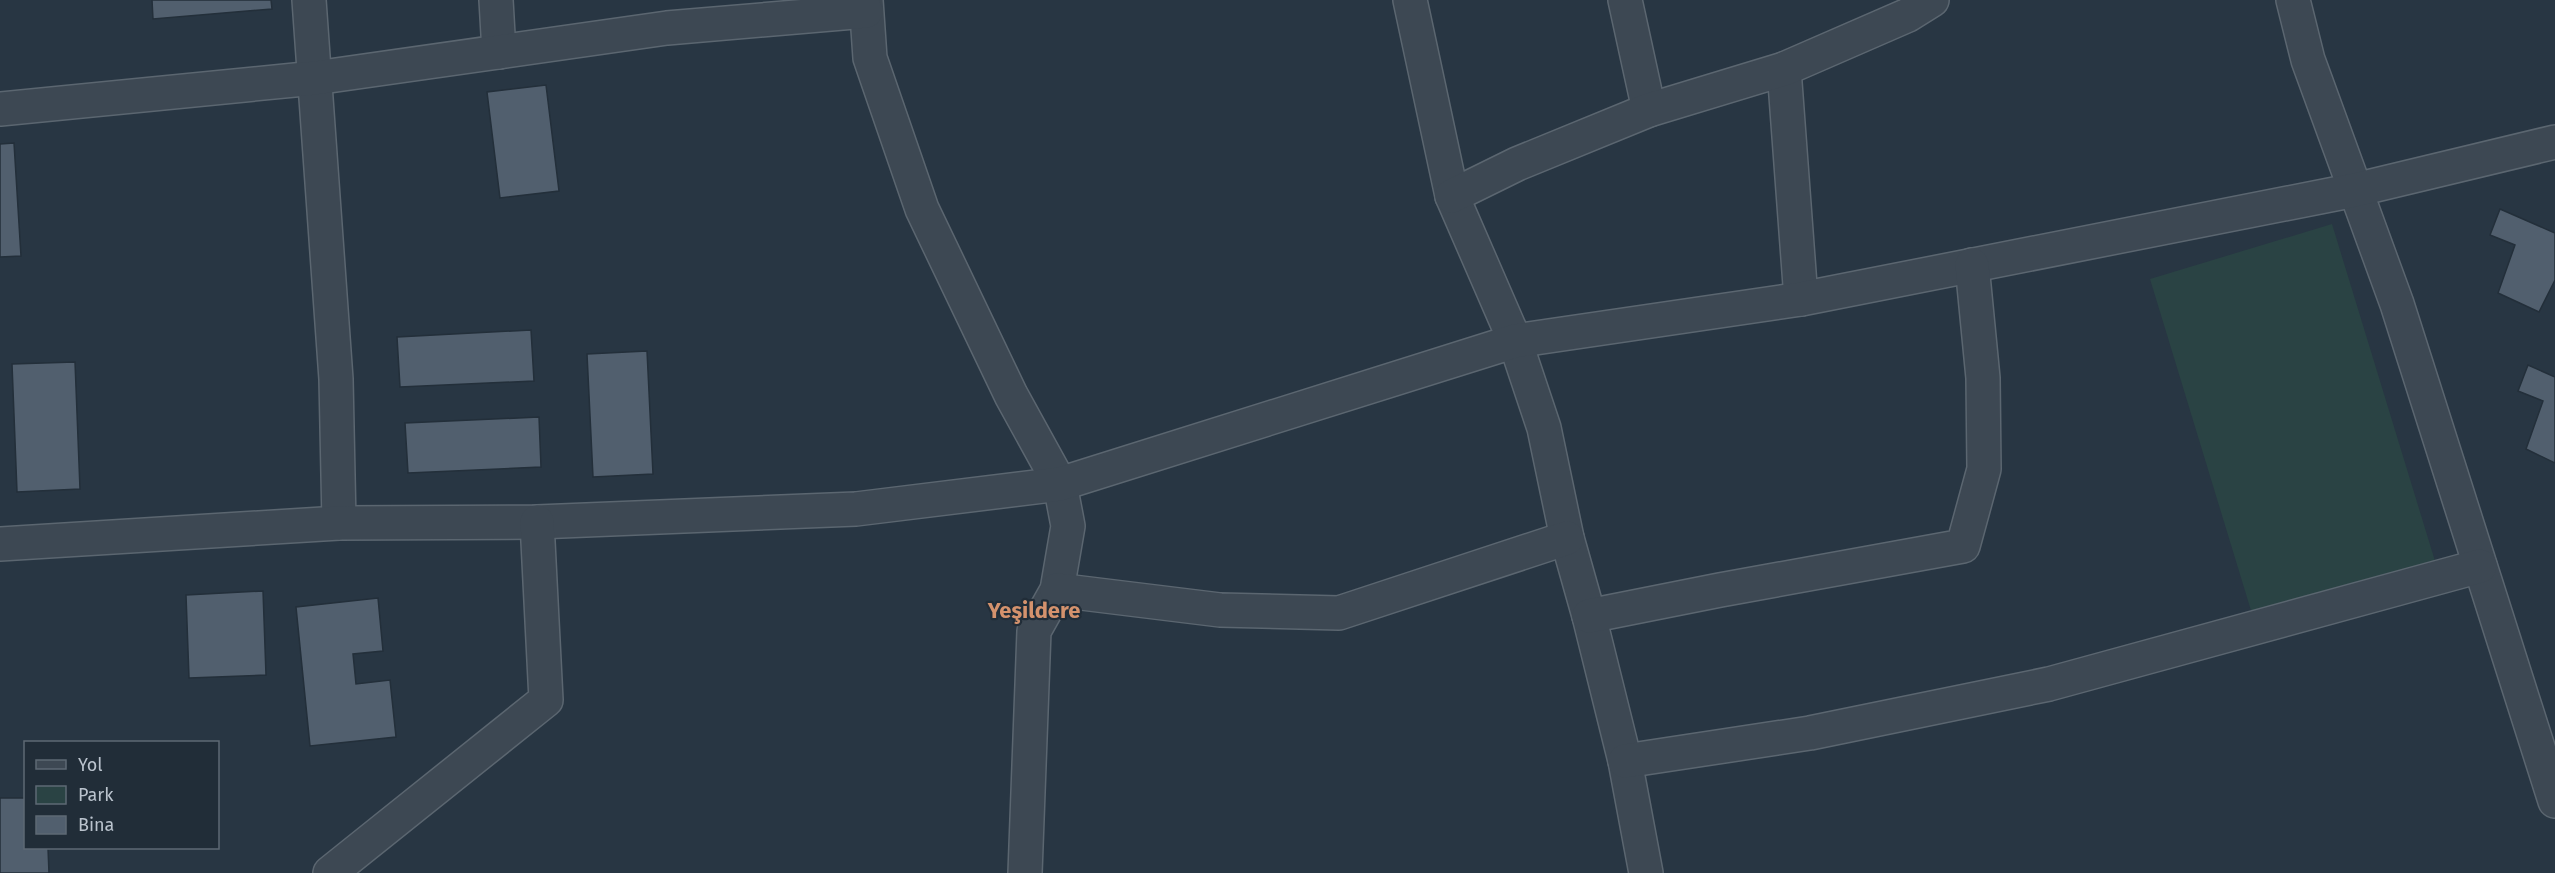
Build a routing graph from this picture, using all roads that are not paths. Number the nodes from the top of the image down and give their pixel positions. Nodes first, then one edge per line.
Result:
1 (309, 0) edge
2 (496, 0) edge
3 (1410, 0) edge
4 (1625, 0) edge
5 (2293, 0) edge
6 (866, 5) edge
7 (1914, 5) edge
8 (499, 52) junction
9 (1784, 69) junction
10 (315, 78) junction
11 (0, 110) edge
12 (1649, 110) junction
13 (2555, 142) edge
14 (2355, 190) junction
15 (1452, 196) junction
16 (1972, 265) junction
17 (1801, 298) junction
18 (1515, 341) junction
19 (1060, 484) junction
20 (537, 522) junction
21 (339, 523) junction
22 (1567, 538) junction
23 (0, 544) edge
24 (2480, 566) junction
25 (1058, 590) junction
26 (1589, 616) junction
27 (1625, 761) junction
28 (2555, 801) edge
29 (330, 873) edge
30 (1025, 873) edge
31 (1646, 873) edge

1 - 10 street
2 - 8 street
3 - 15 street
4 - 12 street
5 - 14 street
6 - 8 street
6 - 19 street
7 - 9 street
8 - 10 street
9 - 12 street
9 - 17 street
10 - 11 street
10 - 21 street
12 - 15 street
13 - 14 street
14 - 16 street
14 - 24 street
15 - 18 street
16 - 17 street
16 - 26 street
17 - 18 street
18 - 19 street
18 - 22 street
19 - 20 street
19 - 25 street
20 - 21 street
20 - 29 street
21 - 23 street
22 - 25 street
22 - 26 street
24 - 27 street
24 - 28 street
25 - 30 street
26 - 27 street
27 - 31 street

